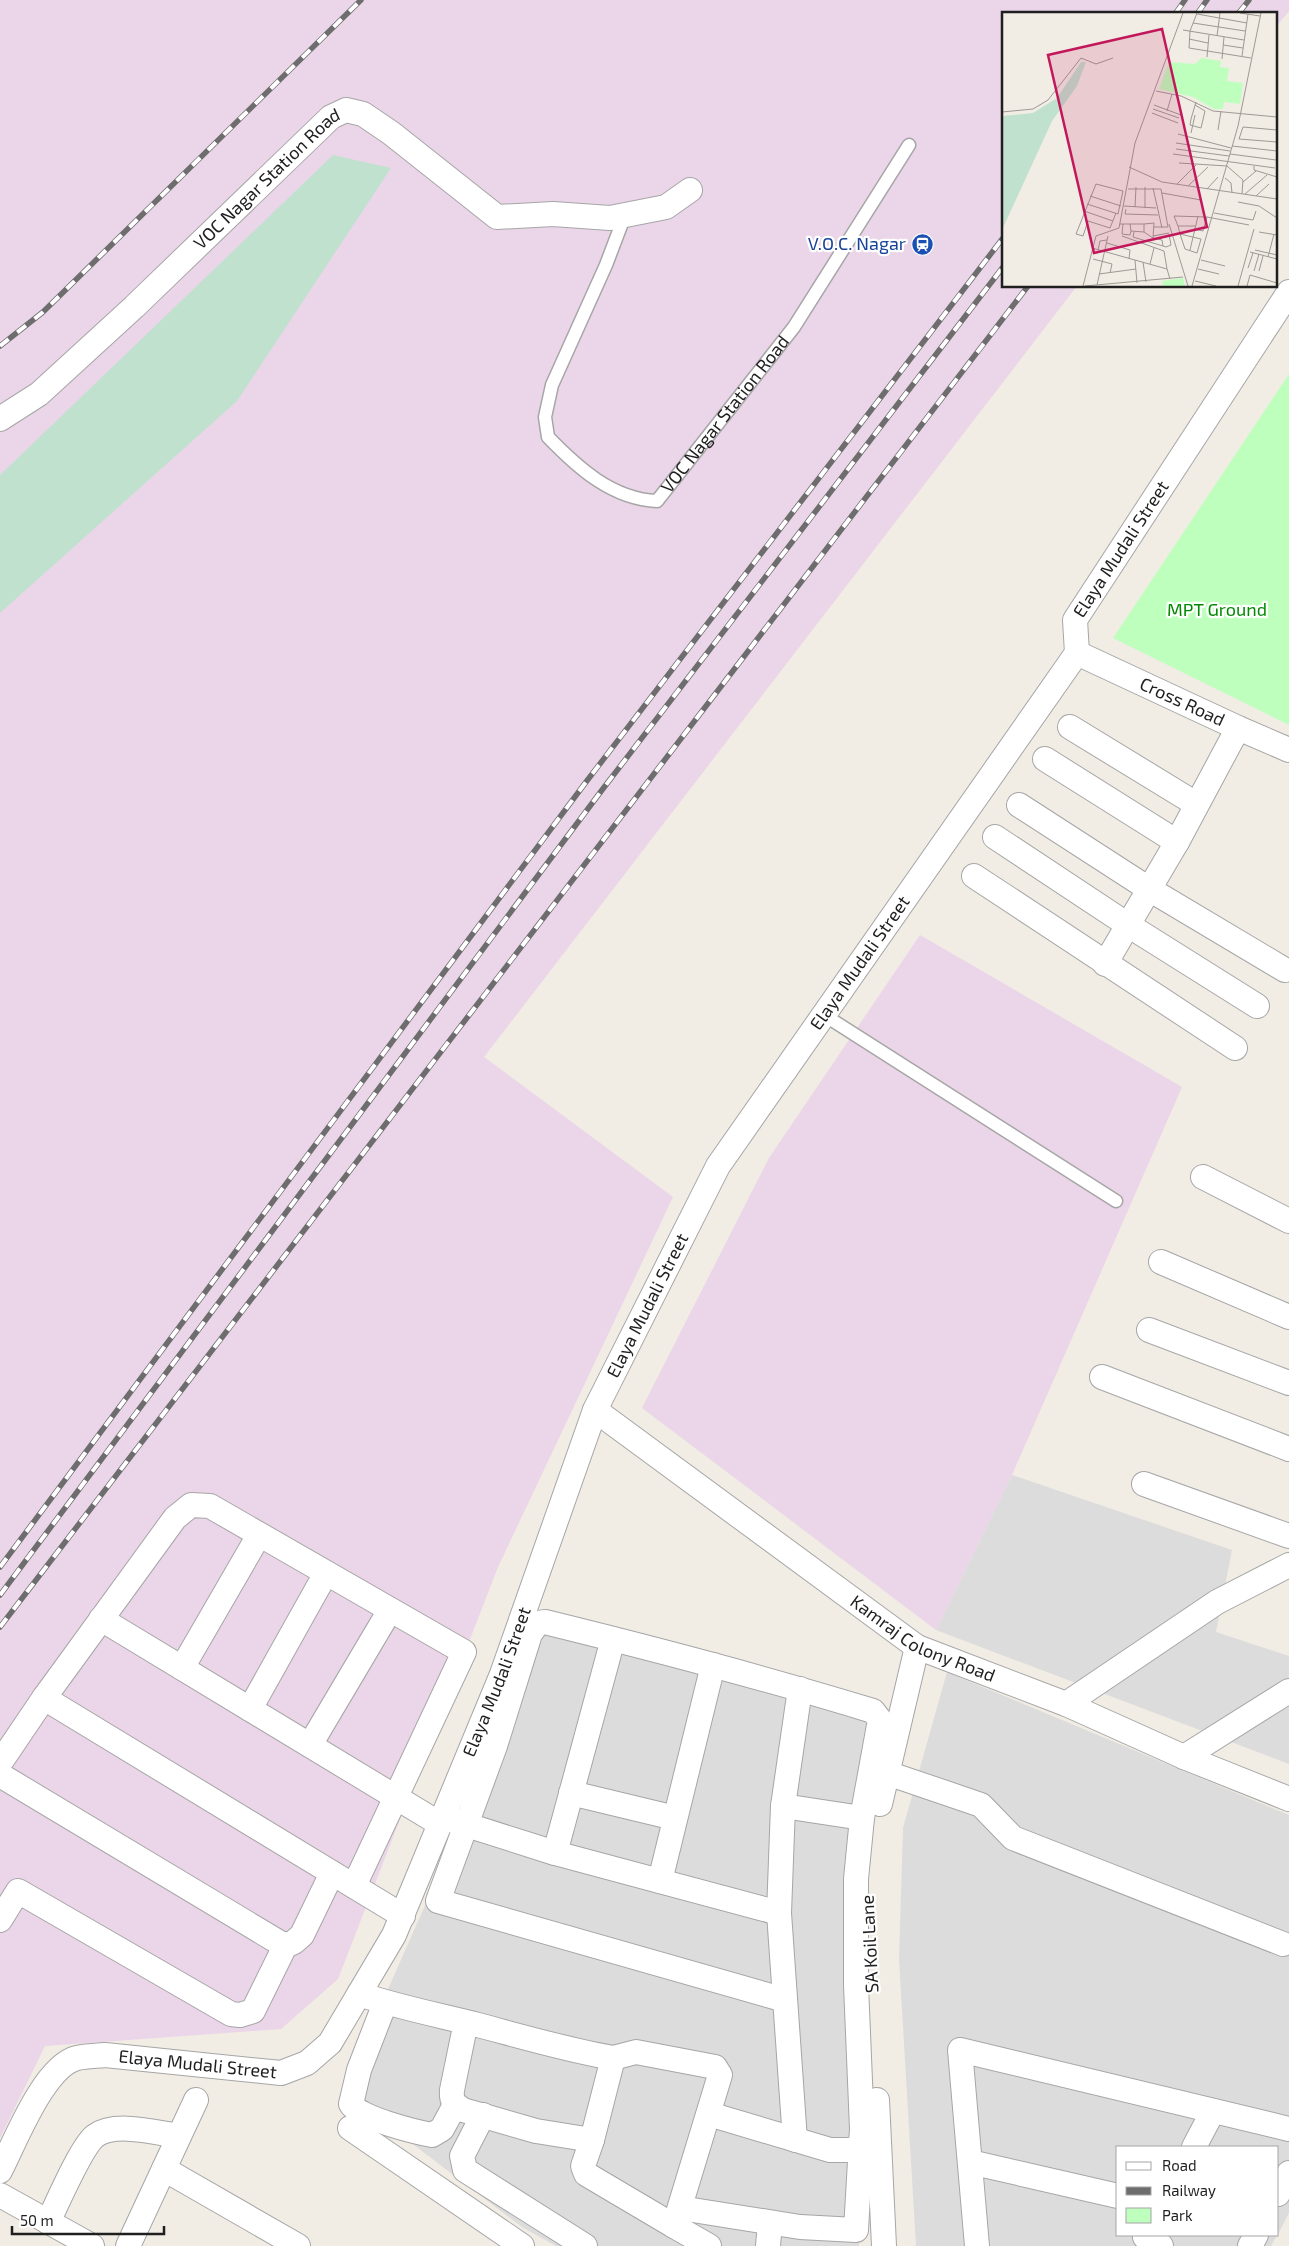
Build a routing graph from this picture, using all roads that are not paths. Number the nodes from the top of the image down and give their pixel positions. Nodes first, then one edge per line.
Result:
1 (909, 145) dead end
2 (690, 190) dead end
3 (624, 215) junction
4 (1289, 292) edge
5 (0, 419) edge
6 (1077, 653) junction
7 (1070, 727) dead end
8 (1238, 728) junction
9 (1289, 750) edge
10 (1045, 759) dead end
11 (1018, 804) dead end
12 (1196, 804) junction
13 (994, 837) dead end
14 (1177, 842) junction
15 (974, 876) dead end
16 (1149, 889) junction
17 (1128, 925) junction
18 (1105, 964) junction
19 (1285, 970) dead end
20 (1257, 1006) dead end
21 (824, 1015) junction
22 (1235, 1048) dead end
23 (1203, 1177) dead end
24 (1116, 1201) dead end
25 (1289, 1221) edge
26 (1161, 1262) dead end
27 (1289, 1317) edge
28 (1149, 1330) dead end
29 (1102, 1377) dead end
30 (1289, 1383) edge
31 (595, 1410) junction
32 (1289, 1449) edge
33 (1144, 1484) dead end
34 (259, 1535) junction
35 (1289, 1536) edge
36 (1289, 1565) edge
37 (326, 1573) junction
38 (390, 1610) junction
39 (101, 1619) junction
40 (613, 1639) junction
41 (918, 1647) junction
42 (714, 1665) junction
43 (182, 1668) junction
44 (800, 1689) junction
45 (1289, 1692) edge
46 (44, 1698) junction
47 (1066, 1704) junction
48 (250, 1710) junction
49 (310, 1746) junction
50 (1184, 1757) junction
51 (0, 1763) edge
52 (887, 1773) junction
53 (0, 1775) edge
54 (571, 1793) junction
55 (396, 1797) junction
56 (1289, 1798) edge
57 (783, 1806) junction
58 (675, 1818) junction
59 (862, 1818) junction
60 (442, 1821) junction
61 (466, 1825) junction
62 (555, 1853) junction
63 (332, 1873) junction
64 (660, 1881) junction
65 (9, 1885) edge
66 (354, 1886) junction
67 (779, 1913) junction
68 (403, 1916) junction
69 (0, 1920) edge
70 (1283, 1944) dead end
71 (285, 1946) junction
72 (359, 1994) junction
73 (785, 2000) junction
74 (385, 2003) junction
75 (466, 2022) junction
76 (613, 2058) junction
77 (196, 2100) dead end
78 (455, 2105) junction
79 (1213, 2111) junction
80 (709, 2114) junction
81 (483, 2115) junction
82 (350, 2128) dead end
83 (1289, 2129) edge
84 (179, 2136) junction
85 (592, 2140) junction
86 (795, 2140) junction
87 (861, 2144) junction
88 (1195, 2146) edge
89 (970, 2162) junction
90 (164, 2169) junction
91 (0, 2171) edge
92 (1289, 2173) edge
93 (1279, 2192) edge
94 (0, 2195) edge
95 (1116, 2196) edge
96 (677, 2217) junction
97 (48, 2222) junction
98 (769, 2235) edge
99 (856, 2238) edge
100 (92, 2246) edge
101 (128, 2246) edge
102 (298, 2246) edge
103 (522, 2246) edge
104 (585, 2246) edge
105 (709, 2246) edge
106 (884, 2246) edge
107 (977, 2246) edge

1 - 3 lane, VOC Nagar Station Road
2 - 3 street, VOC Nagar Station Road
3 - 5 street, VOC Nagar Station Road
4 - 6 street, Elaya Mudali Street
6 - 8 street, Cross Road
6 - 21 street, Elaya Mudali Street
7 - 12 street
8 - 9 street, Cross Road
8 - 12 street
10 - 14 street
11 - 16 street
12 - 14 street
13 - 17 street
14 - 16 street
15 - 18 street
16 - 17 street
16 - 19 street
17 - 18 street
17 - 20 street
18 - 22 street
21 - 24 lane
21 - 31 street, Elaya Mudali Street
23 - 25 street
26 - 27 street
28 - 30 street
29 - 32 street
31 - 41 street, Kamraj Colony Road
31 - 60 street, Elaya Mudali Street
33 - 35 street
34 - 37 street
34 - 39 street
34 - 43 street
36 - 47 street
37 - 38 street
37 - 48 street
38 - 49 street
38 - 55 street
39 - 43 street
39 - 46 street
40 - 42 street
40 - 54 street
40 - 61 street
41 - 47 street, Kamraj Colony Road
41 - 52 street, SA Koil Lane
42 - 44 street
42 - 58 street
43 - 48 street
44 - 57 street
44 - 59 street
45 - 50 street
46 - 51 street
46 - 63 street
47 - 50 street, Kamraj Colony Road
48 - 49 street
49 - 55 street
50 - 56 street, Kamraj Colony Road
52 - 70 street
52 - 106 street, SA Koil Lane
53 - 71 street
54 - 58 street
54 - 62 street
55 - 60 street
55 - 66 street
57 - 59 street
57 - 67 street
58 - 64 street
59 - 87 street
60 - 61 street
60 - 68 street, Elaya Mudali Street
61 - 62 street
61 - 73 street
62 - 64 street
63 - 66 street
63 - 71 street
64 - 67 street
65 - 69 street
65 - 71 street
66 - 68 street
67 - 73 street
68 - 72 street, Elaya Mudali Street
72 - 74 street
72 - 91 street, Elaya Mudali Street
73 - 86 street
74 - 75 street
74 - 78 street
75 - 76 street
75 - 78 street
76 - 80 street
76 - 85 street
77 - 84 street
78 - 81 street
79 - 83 street
79 - 88 street
79 - 89 street
80 - 86 street
80 - 96 street
81 - 85 street
81 - 104 street
82 - 103 street
84 - 90 street
84 - 97 street
85 - 96 street
86 - 87 street
87 - 99 street
89 - 95 street
89 - 107 street
90 - 101 street
90 - 102 street
92 - 93 street
94 - 97 street
96 - 98 street
96 - 105 street
97 - 100 street
98 - 99 street

